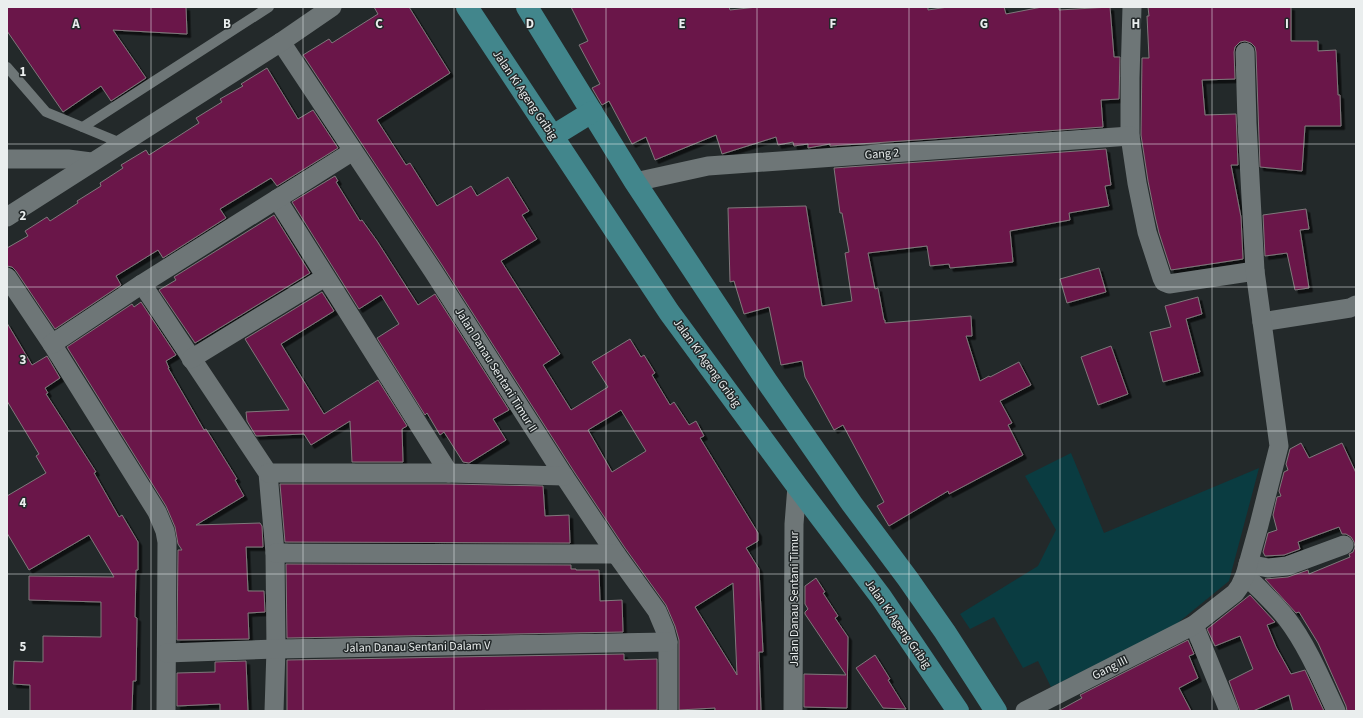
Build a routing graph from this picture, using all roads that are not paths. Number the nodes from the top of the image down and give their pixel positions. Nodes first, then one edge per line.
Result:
1 (269, 7) edge
2 (332, 7) edge
3 (467, 7) edge
4 (1132, 7) edge
5 (530, 8) edge
6 (281, 42) junction
7 (1245, 52) dead end
8 (7, 67) edge
9 (592, 112) junction
10 (83, 127) junction
11 (553, 136) junction
12 (1130, 136) junction
13 (121, 143) junction
14 (353, 151) junction
15 (7, 159) edge
16 (91, 162) junction
17 (635, 182) junction
18 (277, 199) junction
19 (7, 217) edge
20 (1255, 271) junction
21 (7, 277) edge
22 (325, 277) junction
23 (142, 284) junction
24 (1356, 305) edge
25 (1262, 322) junction
26 (52, 344) junction
27 (191, 359) junction
28 (268, 473) junction
29 (449, 473) junction
30 (564, 476) junction
31 (796, 486) junction
32 (1344, 545) dead end
33 (275, 553) junction
34 (616, 554) junction
35 (1246, 570) junction
36 (1194, 625) junction
37 (668, 642) junction
38 (276, 649) junction
39 (167, 653) junction
40 (166, 711) edge
41 (274, 711) edge
42 (668, 711) edge
43 (793, 711) edge
44 (958, 711) edge
45 (996, 711) edge
46 (1025, 711) edge
47 (1229, 711) edge
48 (1336, 711) edge

1 - 10 lane
2 - 6 street
3 - 11 main road, Jalan Ki Ageng Gribig
4 - 12 street
5 - 9 main road
6 - 13 street
6 - 14 street, Jalan Danau Sentani Timur II
7 - 20 street, Gang III
8 - 10 lane
9 - 11 main road
9 - 17 main road
10 - 13 lane
11 - 31 main road, Jalan Ki Ageng Gribig
12 - 17 street, Gang 2
12 - 20 street
13 - 16 street
14 - 18 street
14 - 30 street, Jalan Danau Sentani Timur II
15 - 16 street
16 - 19 street
17 - 45 main road
18 - 22 street
18 - 23 street
20 - 25 street, Gang III
21 - 26 street
22 - 27 street
22 - 29 street
23 - 26 street
23 - 27 street
24 - 25 street
25 - 35 street, Gang III
26 - 39 street
27 - 28 street
28 - 29 street
28 - 33 street
29 - 30 street
30 - 34 street, Jalan Danau Sentani Timur II
31 - 43 street, Jalan Danau Sentani Timur
31 - 44 main road, Jalan Ki Ageng Gribig
32 - 35 street
33 - 34 street
33 - 38 street
34 - 37 street, Jalan Danau Sentani Timur II
35 - 36 street, Gang III
35 - 48 street
36 - 46 street, Gang III
36 - 47 street
37 - 38 street, Jalan Danau Sentani Dalam V
37 - 42 street, Jalan Danau Sentani Timur II
38 - 39 street, Jalan Danau Sentani Dalam V
38 - 41 street
39 - 40 street

